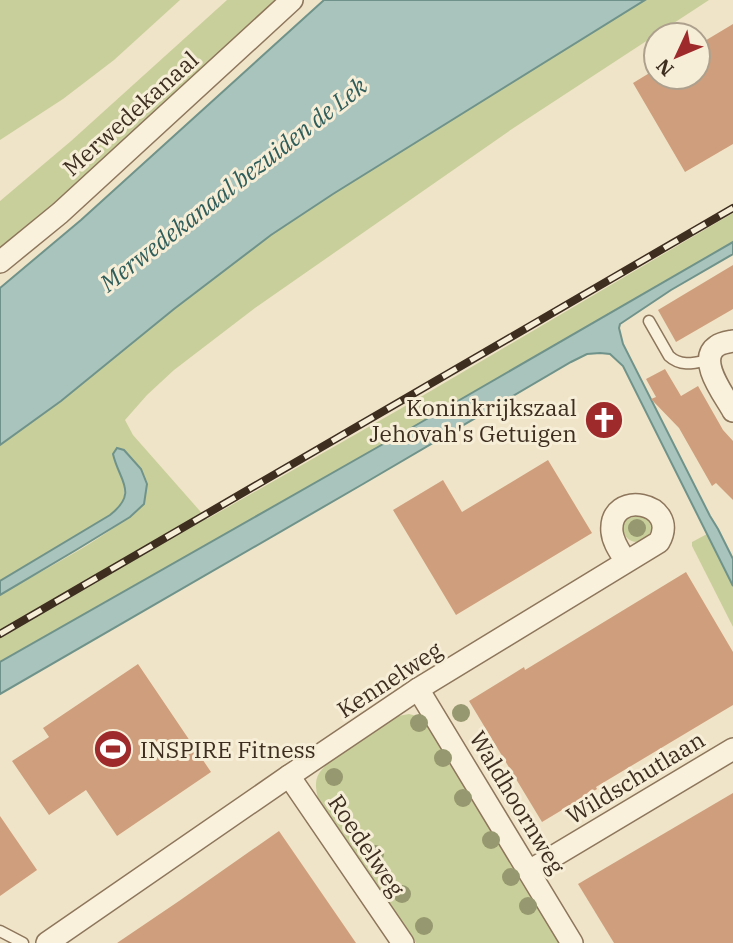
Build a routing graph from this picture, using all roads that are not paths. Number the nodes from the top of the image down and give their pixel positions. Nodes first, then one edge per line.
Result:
1 (292, 0) edge
2 (0, 262) edge
3 (649, 321) dead end
4 (733, 341) edge
5 (709, 360) junction
6 (733, 411) edge
7 (626, 562) dead end
8 (418, 689) junction
9 (733, 749) edge
10 (289, 776) junction
11 (529, 871) junction
12 (0, 931) edge
13 (23, 943) edge
14 (47, 943) edge
15 (403, 943) edge
16 (572, 943) edge

1 - 2 street, Merwedekanaal
3 - 5 lane
4 - 5 street
5 - 6 street
7 - 8 street, Kennelweg
8 - 10 street, Kennelweg
8 - 11 street, Waldhoornweg
9 - 11 street, Wildschutlaan
10 - 14 street, Kennelweg
10 - 15 street, Roedelweg
11 - 16 street, Waldhoornweg
12 - 13 lane

